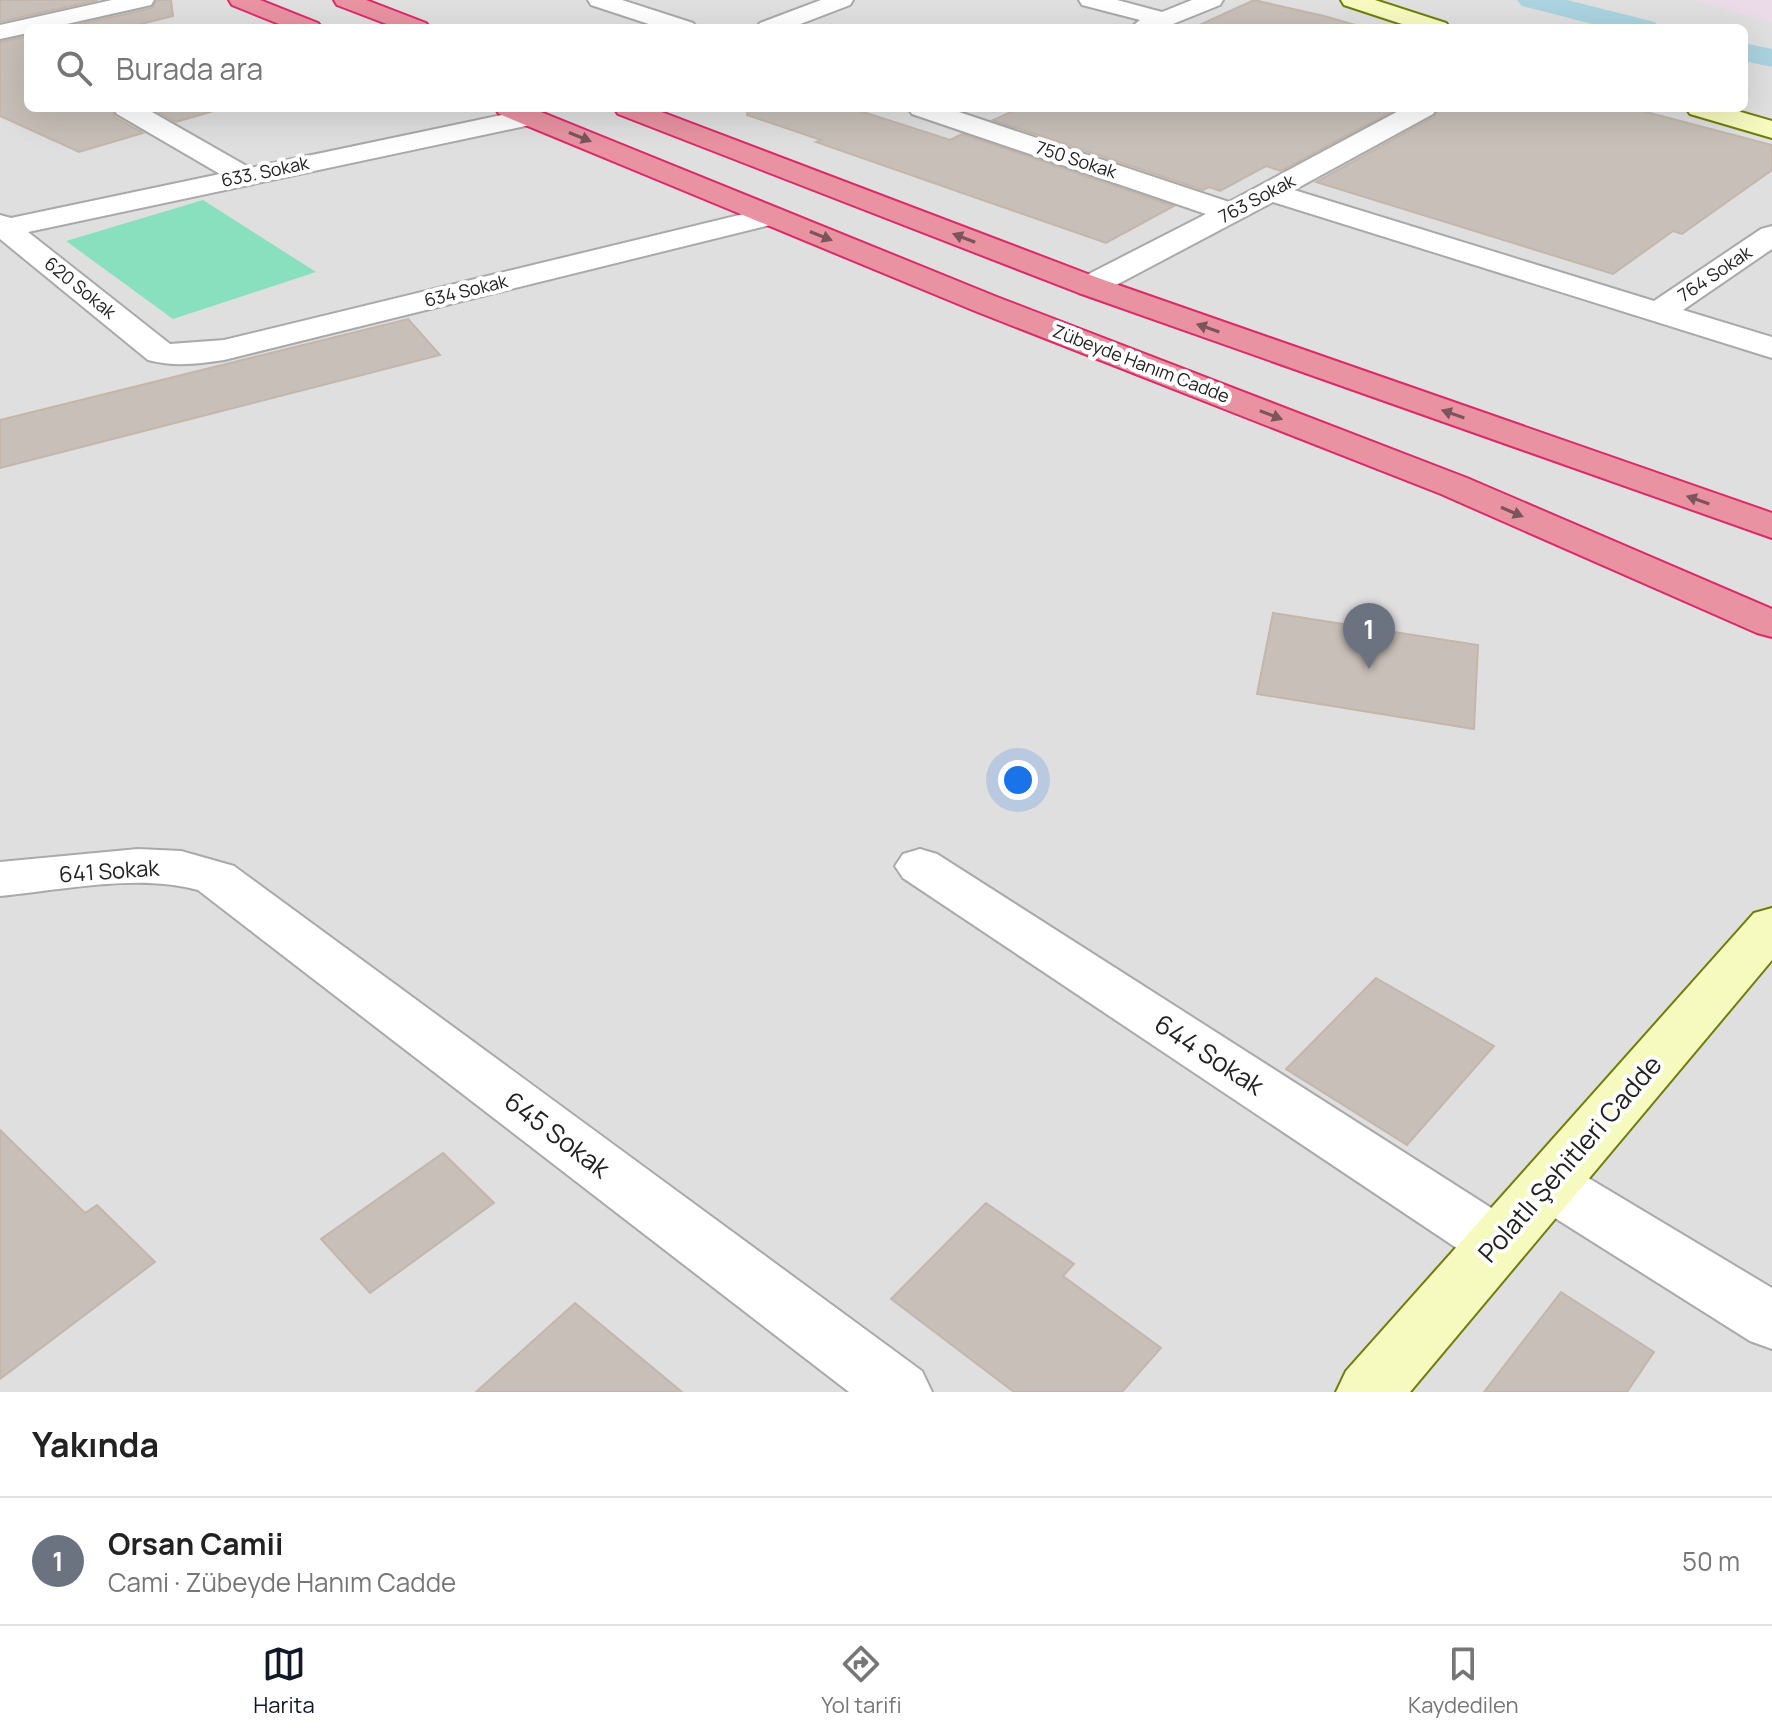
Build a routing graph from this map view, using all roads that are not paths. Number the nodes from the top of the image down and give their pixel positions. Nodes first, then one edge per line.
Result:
1 (143, 0) edge
2 (240, 0) edge
3 (345, 0) edge
4 (599, 0) edge
5 (842, 0) edge
6 (1090, 0) edge
7 (1212, 0) edge
8 (1352, 0) edge
9 (1152, 23) edge
10 (42, 24) edge
11 (300, 24) edge
12 (408, 24) edge
13 (673, 24) edge
14 (779, 24) edge
15 (1426, 24) edge
16 (24, 28) edge
17 (0, 34) edge
18 (24, 49) edge
19 (133, 112) edge
20 (519, 112) edge
21 (637, 112) edge
22 (944, 112) edge
23 (1417, 112) edge
24 (1712, 112) edge
25 (1772, 130) edge
26 (244, 176) junction
27 (1270, 192) junction
28 (1231, 213) junction
29 (772, 216) junction
30 (2, 227) edge
31 (1772, 235) edge
32 (1090, 286) junction
33 (1657, 313) junction
34 (1772, 348) edge
35 (160, 353) joint
36 (1772, 526) edge
37 (1772, 624) edge
38 (920, 866) dead end
39 (216, 878) joint
40 (0, 879) edge
41 (1772, 926) edge
42 (1549, 1184) junction
43 (1497, 1243) junction
44 (1772, 1321) edge
45 (899, 1392) edge
46 (1369, 1392) edge

1 - 10 street
2 - 11 highway
3 - 12 highway
4 - 13 street
5 - 14 street
6 - 9 street
7 - 9 street
8 - 15 street
16 - 17 street
17 - 18 street
19 - 26 street
20 - 26 street, 633. Sokak
20 -> 29 highway, Zübeyde Hanım Cadde
32 -> 21 highway
22 - 28 street, 750 Sokak
23 - 27 street, 763 Sokak
24 - 25 street
26 - 30 street, 633. Sokak
27 - 28 street, 763 Sokak
27 - 33 street
28 - 32 street, 763 Sokak
29 - 35 street, 634 Sokak
29 -> 37 highway, Zübeyde Hanım Cadde
30 - 35 street, 620 Sokak
31 - 33 street, 764 Sokak
36 -> 32 highway
33 - 34 street
38 - 43 street, 644 Sokak
39 - 40 street, 641 Sokak
39 - 45 street, 645 Sokak
41 - 42 street, Polatlı Şehitleri Cadde
42 - 43 street, Polatlı Şehitleri Cadde
42 - 44 street
43 - 46 street, Polatlı Şehitleri Cadde

